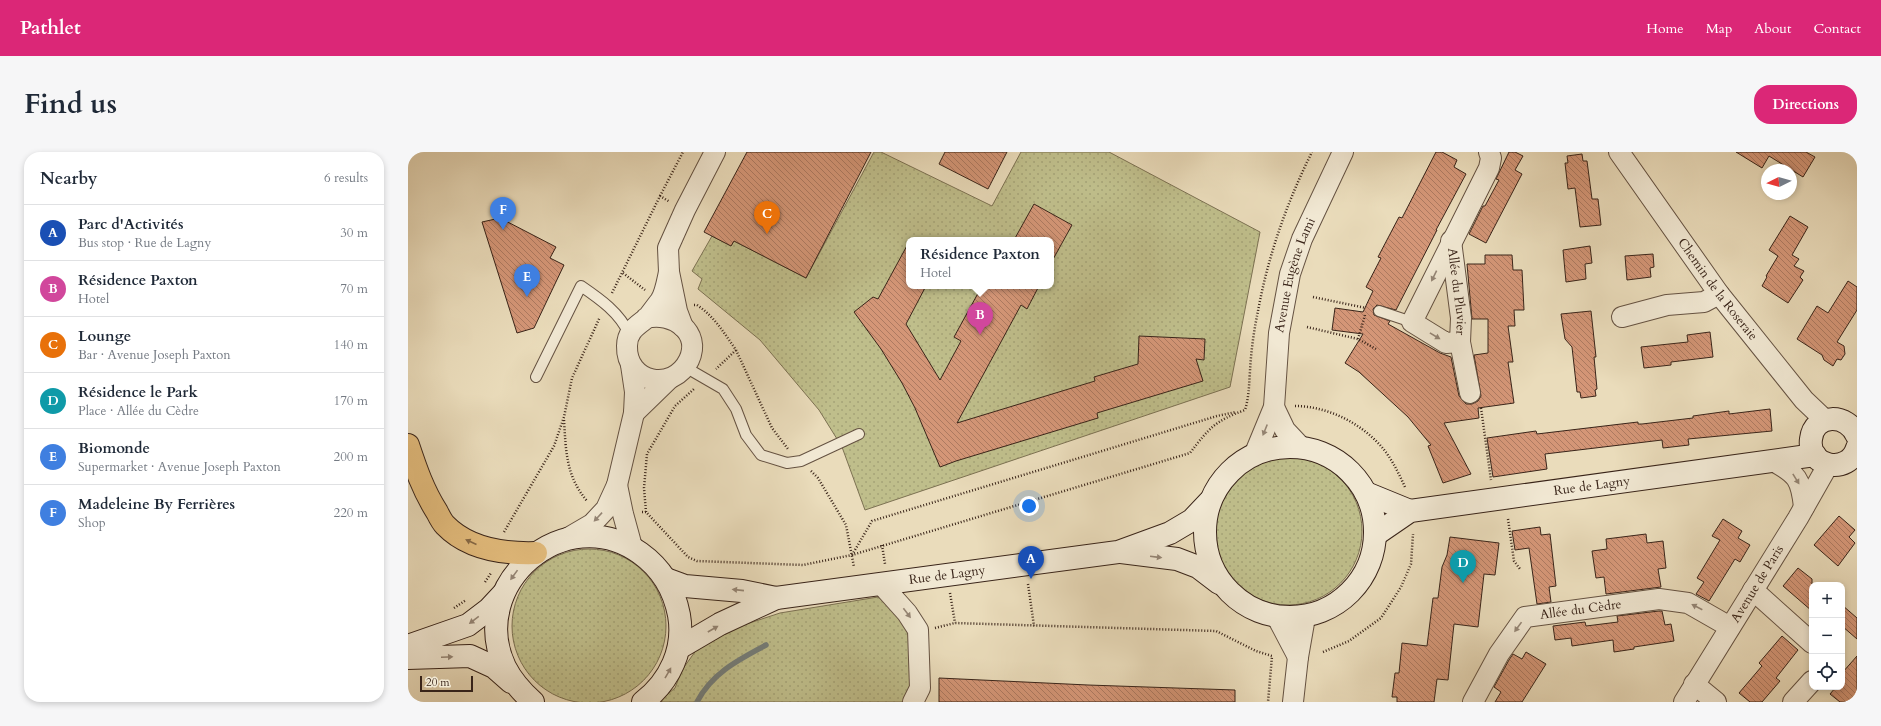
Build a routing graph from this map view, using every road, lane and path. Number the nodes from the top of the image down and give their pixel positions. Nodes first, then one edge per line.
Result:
1 (683, 152) edge
2 (715, 152) edge
3 (1312, 152) edge
4 (1343, 152) edge
5 (1489, 152) edge
6 (1625, 154) edge
7 (660, 196) junction
8 (685, 210) junction
9 (1451, 241) junction
10 (669, 272) junction
11 (1719, 294) junction
12 (1313, 297) dead end
13 (606, 303) junction
14 (1367, 308) junction
15 (1379, 311) joint
16 (1622, 317) dead end
17 (646, 318) junction
18 (1412, 322) junction
19 (684, 327) junction
20 (1307, 327) dead end
21 (630, 334) junction
22 (1358, 339) junction
23 (1460, 342) junction
24 (1376, 349) dead end
25 (631, 365) junction
26 (685, 368) junction
27 (536, 377) dead end
28 (669, 379) junction
29 (1470, 393) joint
30 (1302, 406) dead end
31 (1274, 407) junction
32 (1245, 410) junction
33 (634, 414) junction
34 (564, 418) junction
35 (1825, 420) junction
36 (859, 434) dead end
37 (1856, 441) edge
38 (408, 445) edge
39 (1301, 447) junction
40 (1255, 453) junction
41 (1821, 460) junction
42 (1773, 462) junction
43 (617, 485) junction
44 (1366, 493) junction
45 (1503, 498) junction
46 (1209, 502) junction
47 (589, 504) dead end
48 (1804, 507) junction
49 (1410, 511) junction
50 (1508, 519) dead end
51 (1413, 534) dead end
52 (1375, 535) junction
53 (501, 536) dead end
54 (568, 538) junction
55 (632, 547) junction
56 (1118, 552) junction
57 (536, 553) junction
58 (1520, 569) dead end
59 (1028, 578) dead end
60 (666, 579) junction
61 (881, 584) junction
62 (1224, 587) junction
63 (1753, 590) junction
64 (950, 591) dead end
65 (503, 594) junction
66 (776, 598) junction
67 (1277, 617) junction
68 (1305, 617) junction
69 (1034, 626) junction
70 (1730, 627) junction
71 (1809, 640) edge
72 (408, 646) edge
73 (679, 648) junction
74 (1323, 652) dead end
75 (1298, 657) junction
76 (408, 658) edge
77 (1694, 684) junction
78 (1809, 684) edge
79 (526, 695) edge
80 (643, 702) edge
81 (913, 702) edge
82 (1268, 702) edge
83 (1293, 702) edge
84 (1473, 702) edge
85 (1684, 702) edge
86 (1716, 702) edge
87 (1793, 702) edge

1 - 7 path
2 - 8 street
3 - 32 path
4 - 31 street, Avenue Eugène Lami
5 - 9 street, Allée du Pluvier
6 - 11 street, Chemin de la Roseraie
7 - 8 path
7 - 13 path
8 - 10 street
9 -> 18 street, Allée du Pluvier
9 - 23 street, Allée du Pluvier
10 - 17 street
10 - 19 street
11 - 16 street
11 - 35 street, Chemin de la Roseraie
12 - 14 path
13 - 21 lane
13 - 27 lane
13 - 34 path
14 - 15 path
14 - 22 path
15 - 18 lane
17 - 19 street
17 - 21 street
18 -> 23 street, Allée du Pluvier
19 - 26 street
20 - 22 path
21 - 25 street
22 - 24 path
23 - 29 street, Allée du Pluvier
25 - 28 street
25 - 33 street
26 - 28 street
26 - 36 lane
28 - 33 street
29 - 45 path
30 - 49 path
31 - 39 street
31 -> 40 street
32 - 32 path
33 - 43 street
34 - 47 path
34 - 53 path
35 - 37 main road
35 - 41 main road
37 - 41 main road
57 -> 38 highway
39 - 40 main road
39 - 44 main road
40 - 46 main road
41 - 42 main road, Rue de Lagny
41 - 48 street, Avenue de Paris
42 - 45 main road, Rue de Lagny
42 -> 48 street
43 -> 54 street
43 - 55 street
44 - 49 main road
44 - 52 main road
45 - 49 main road, Rue de Lagny
46 - 56 main road, Rue de Lagny
46 - 62 main road
48 - 63 street, Avenue de Paris
49 - 52 main road, Rue de Lagny
50 - 58 path
51 - 74 path
52 - 68 main road
54 - 55 main road
54 - 57 main road
55 - 60 main road
56 - 61 main road, Rue de Lagny
56 -> 62 main road, Rue de Lagny
57 -> 65 main road
59 - 69 path
66 -> 60 main road, Rue de Lagny
60 - 73 main road
61 - 66 main road, Rue de Lagny
61 -> 81 street
62 - 67 main road
63 - 70 street, Avenue de Paris
63 - 71 street
64 - 69 path
65 -> 72 main road
65 - 79 main road
73 -> 66 main road, Rue de Lagny
67 - 68 main road
67 - 75 street
68 - 75 street
69 - 82 path
70 - 77 street, Avenue de Paris
70 -> 84 street, Allée du Cèdre
80 -> 73 main road
75 - 83 street
76 -> 79 main road
77 - 85 street, Avenue de Paris
77 - 86 street
78 - 87 street

